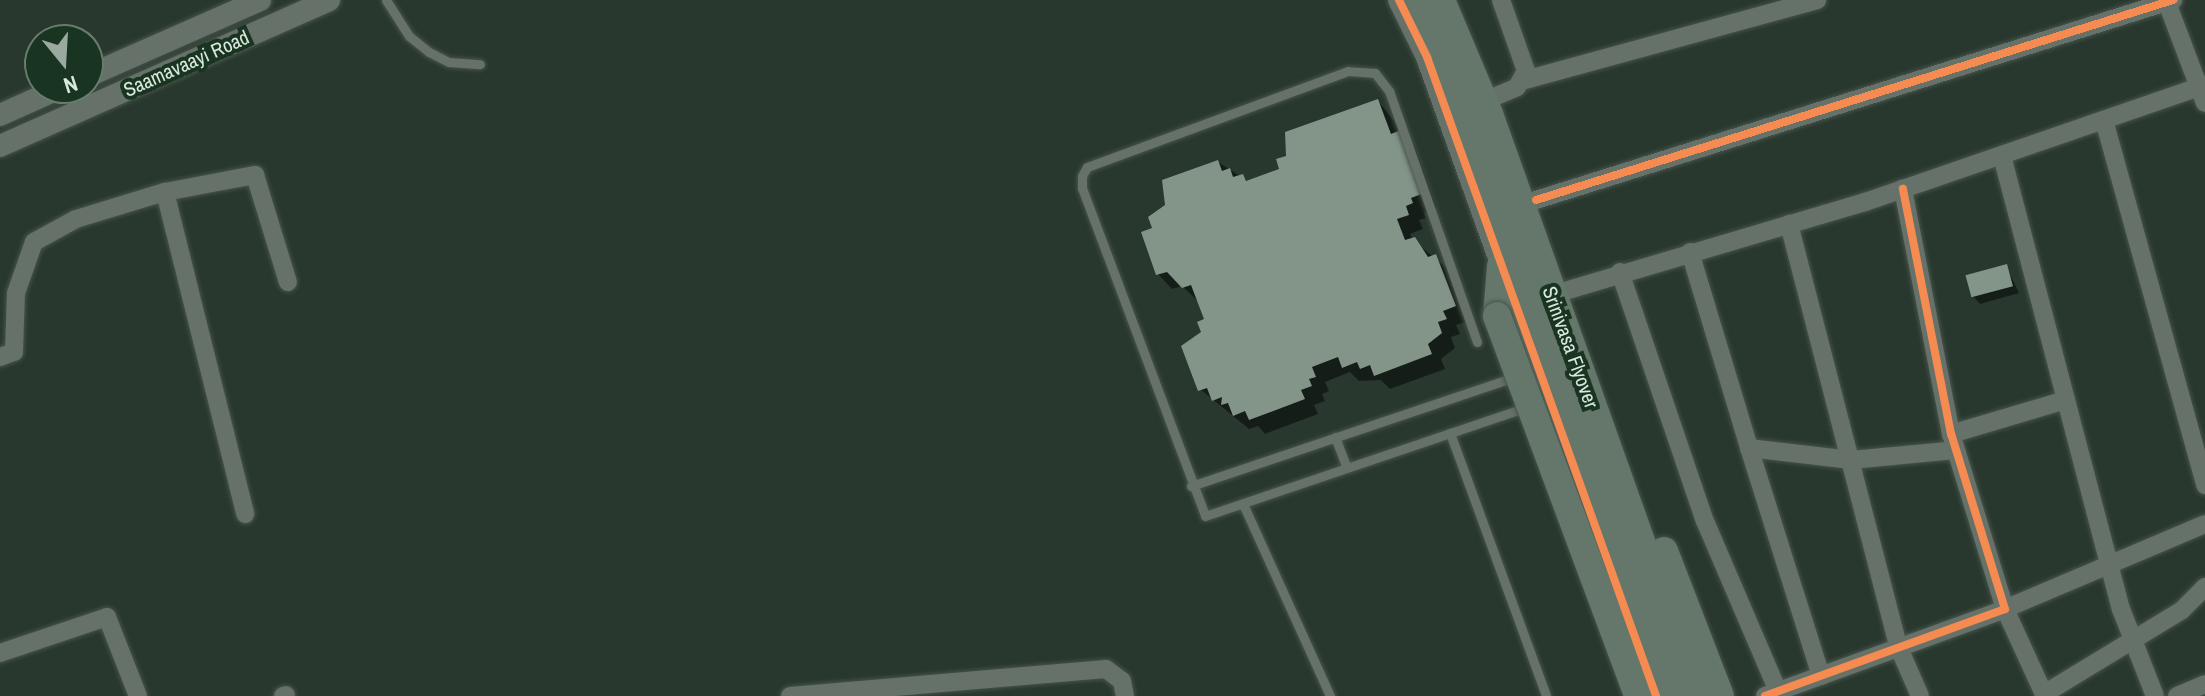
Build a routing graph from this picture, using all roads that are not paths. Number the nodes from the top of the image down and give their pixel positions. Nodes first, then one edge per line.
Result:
1 (260, 0) edge
2 (329, 0) edge
3 (386, 0) edge
4 (1399, 0) edge
5 (1421, 0) edge
6 (1441, 0) edge
7 (1455, 0) edge
8 (1501, 0) edge
9 (1817, 0) edge
10 (2169, 1) edge
11 (228, 6) edge
12 (480, 64) dead end
13 (104, 68) edge
14 (1525, 80) junction
15 (2203, 91) edge
16 (24, 104) edge
17 (1501, 111) junction
18 (0, 115) edge
19 (2104, 120) junction
20 (0, 146) edge
21 (2002, 156) junction
22 (1903, 189) junction
23 (165, 192) junction
24 (1536, 200) junction
25 (1789, 224) junction
26 (1690, 252) junction
27 (1501, 266) junction
28 (1620, 272) junction
29 (288, 282) dead end
30 (1568, 290) junction
31 (1477, 342) dead end
32 (0, 357) edge
33 (1538, 369) junction
34 (1548, 400) junction
35 (2066, 400) junction
36 (1450, 433) junction
37 (1335, 437) junction
38 (1953, 442) junction
39 (1749, 448) junction
40 (1851, 460) junction
41 (1347, 468) junction
42 (2205, 485) edge
43 (1191, 486) junction
44 (1243, 504) junction
45 (245, 514) dead end
46 (2205, 524) edge
47 (2109, 565) junction
48 (2205, 587) edge
49 (2005, 609) junction
50 (2137, 638) junction
51 (1899, 648) junction
52 (0, 653) edge
53 (1821, 676) junction
54 (2205, 684) edge
55 (1772, 694) edge
56 (138, 696) edge
57 (790, 696) edge
58 (1125, 696) edge
59 (1330, 696) edge
60 (1546, 696) edge
61 (1638, 696) edge
62 (1656, 696) edge
63 (1673, 696) edge
64 (1696, 696) edge
65 (1703, 696) edge
66 (1720, 696) edge
67 (1920, 696) edge
68 (2155, 696) edge
69 (2177, 696) edge

1 - 11 street, Saamavaayi Road
2 - 20 street, Saamavaayi Road
3 - 12 lane
4 - 27 street
5 - 63 main road, Srinivasa Flyover
6 - 64 main road, Srinivasa Flyover
7 - 17 street
8 - 14 street
9 - 14 street
10 - 15 street
10 - 24 street
11 - 13 street, Saamavaayi Road
14 - 17 street
15 - 19 street
16 - 18 street
17 - 24 main road
17 - 65 street
19 - 21 street
19 - 42 street
21 - 22 street
21 - 35 street
22 - 25 street
22 - 38 street
23 - 29 street
23 - 32 street
23 - 45 street
24 - 30 main road
25 - 26 street
25 - 40 street
26 - 28 street
26 - 39 street
27 - 33 street
27 - 61 main road, bridge
28 - 30 street
28 - 55 street
30 - 66 main road
31 - 43 lane
33 - 34 street
33 - 37 lane
34 - 36 lane
34 - 62 street
35 - 38 street
35 - 47 street
36 - 41 lane
36 - 60 lane
37 - 41 lane
37 - 43 lane
38 - 40 street
38 - 49 street
39 - 40 street
39 - 53 street
40 - 51 street
41 - 44 lane
43 - 44 lane
44 - 59 lane
46 - 47 street
47 - 49 street
47 - 50 street
48 - 50 street
49 - 50 street
49 - 51 street
50 - 68 street
51 - 53 street
51 - 67 street
52 - 56 street
53 - 55 street
54 - 69 street
57 - 58 street

